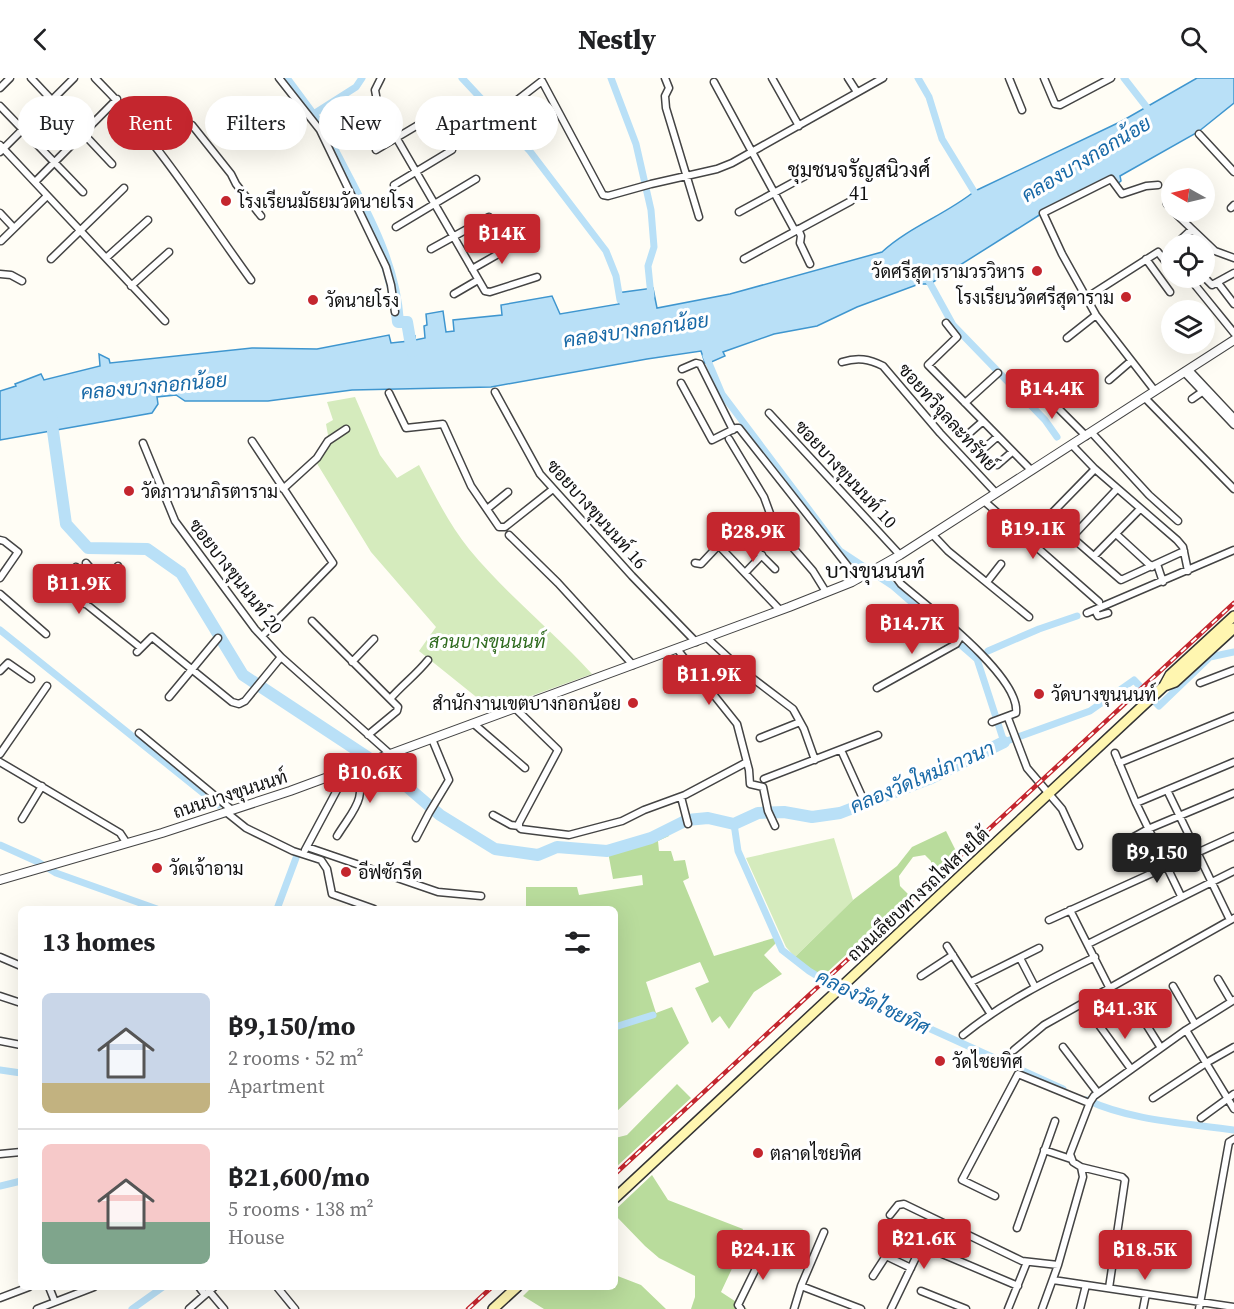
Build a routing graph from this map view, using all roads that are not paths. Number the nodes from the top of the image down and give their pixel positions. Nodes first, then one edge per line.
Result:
1 (10, 78) edge
2 (31, 78) edge
3 (74, 78) edge
4 (95, 78) edge
5 (279, 78) edge
6 (381, 78) edge
7 (665, 78) edge
8 (772, 78) edge
9 (849, 78) edge
10 (883, 78) edge
11 (1009, 78) edge
12 (1044, 78) edge
13 (1111, 78) edge
14 (541, 79) edge
15 (714, 82) dead end
16 (0, 88) edge
17 (857, 92) junction
18 (48, 96) edge
19 (56, 96) edge
20 (114, 96) edge
21 (376, 96) edge
22 (520, 96) edge
23 (0, 106) edge
24 (107, 109) edge
25 (1022, 110) dead end
26 (95, 122) edge
27 (18, 125) edge
28 (193, 126) edge
29 (799, 126) junction
30 (18, 133) edge
31 (1199, 134) dead end
32 (95, 146) edge
33 (1, 148) edge
34 (42, 150) edge
35 (67, 150) edge
36 (158, 150) edge
37 (403, 150) edge
38 (452, 150) dead end
39 (752, 153) junction
40 (54, 163) junction
41 (112, 164) dead end
42 (818, 169) dead end
43 (415, 171) junction
44 (1234, 172) edge
45 (686, 175) junction
46 (476, 179) dead end
47 (35, 182) junction
48 (394, 184) dead end
49 (1158, 185) dead end
50 (124, 188) dead end
51 (82, 192) dead end
52 (774, 193) junction
53 (47, 196) junction
54 (851, 201) dead end
55 (434, 204) junction
56 (739, 212) dead end
57 (0, 213) edge
58 (261, 216) dead end
59 (489, 217) dead end
60 (699, 217) dead end
61 (148, 220) dead end
62 (1185, 222) edge
63 (396, 227) dead end
64 (14, 228) junction
65 (1192, 229) junction
66 (797, 230) junction
67 (80, 231) junction
68 (1187, 234) edge
69 (453, 237) junction
70 (1, 241) edge
71 (521, 241) dead end
72 (431, 249) dead end
73 (169, 252) dead end
74 (1161, 256) edge
75 (106, 258) junction
76 (1234, 258) edge
77 (51, 259) dead end
78 (744, 259) dead end
79 (1146, 259) junction
80 (810, 264) dead end
81 (472, 269) junction
82 (1234, 273) edge
83 (0, 274) edge
84 (537, 277) dead end
85 (251, 280) dead end
86 (478, 280) junction
87 (22, 281) dead end
88 (1218, 283) junction
89 (1215, 284) edge
90 (131, 286) junction
91 (1197, 288) edge
92 (1170, 291) dead end
93 (454, 294) dead end
94 (1086, 298) junction
95 (1234, 304) edge
96 (395, 312) dead end
97 (1096, 315) junction
98 (165, 321) dead end
99 (946, 322) dead end
100 (1234, 333) edge
101 (1067, 338) dead end
102 (1234, 340) edge
103 (1131, 361) junction
104 (842, 362) dead end
105 (682, 369) dead end
106 (1186, 371) junction
107 (998, 373) dead end
108 (1109, 380) dead end
109 (681, 383) dead end
110 (1036, 386) dead end
111 (1155, 391) junction
112 (495, 392) dead end
113 (1203, 392) junction
114 (389, 393) dead end
115 (1145, 398) junction
116 (1192, 399) dead end
117 (965, 403) junction
118 (769, 412) dead end
119 (1234, 418) edge
120 (982, 423) junction
121 (1234, 424) edge
122 (346, 429) dead end
123 (733, 430) junction
124 (1089, 434) junction
125 (966, 436) dead end
126 (997, 437) junction
127 (729, 439) dead end
128 (252, 441) dead end
129 (143, 443) dead end
130 (1071, 445) junction
131 (980, 452) dead end
132 (1012, 452) junction
133 (997, 465) dead end
134 (1095, 469) junction
135 (1031, 470) junction
136 (283, 489) junction
137 (553, 489) junction
138 (1117, 489) junction
139 (1234, 489) edge
140 (508, 492) dead end
141 (996, 493) junction
142 (984, 501) junction
143 (487, 509) junction
144 (1140, 509) junction
145 (1178, 521) dead end
146 (1116, 534) junction
147 (509, 535) dead end
148 (933, 535) junction
149 (1072, 537) junction
150 (0, 540) edge
151 (747, 541) dead end
152 (1234, 550) edge
153 (1184, 551) junction
154 (762, 555) junction
155 (900, 555) junction
156 (1094, 555) junction
157 (892, 560) junction
158 (86, 563) dead end
159 (695, 563) dead end
160 (0, 564) edge
161 (1001, 564) dead end
162 (118, 566) dead end
163 (1154, 566) junction
164 (76, 567) dead end
165 (6, 569) junction
166 (775, 569) dead end
167 (1188, 571) junction
168 (745, 573) junction
169 (0, 578) edge
170 (858, 579) junction
171 (987, 582) junction
172 (1163, 582) junction
173 (103, 583) junction
174 (826, 592) junction
175 (0, 594) edge
176 (85, 604) junction
177 (1104, 607) junction
178 (780, 610) junction
179 (1087, 613) dead end
180 (1029, 616) dead end
181 (1234, 616) edge
182 (1112, 620) dead end
183 (312, 621) dead end
184 (1234, 628) edge
185 (46, 634) dead end
186 (262, 636) junction
187 (961, 636) junction
188 (218, 638) dead end
189 (706, 638) junction
190 (374, 639) dead end
191 (696, 642) junction
192 (677, 649) junction
193 (281, 657) junction
194 (428, 660) dead end
195 (352, 662) junction
196 (633, 665) junction
197 (192, 669) junction
198 (1234, 670) edge
199 (0, 671) edge
200 (31, 679) dead end
201 (1172, 679) junction
202 (1200, 683) dead end
203 (47, 686) dead end
204 (877, 688) dead end
205 (170, 697) dead end
206 (390, 699) junction
207 (516, 709) junction
208 (1234, 716) edge
209 (1008, 718) junction
210 (996, 721) dead end
211 (801, 722) junction
212 (474, 724) junction
213 (139, 734) dead end
214 (368, 735) junction
215 (878, 735) dead end
216 (760, 738) dead end
217 (432, 739) junction
218 (841, 750) junction
219 (1115, 753) dead end
220 (0, 754) edge
221 (390, 754) junction
222 (815, 760) junction
223 (747, 762) junction
224 (1234, 762) edge
225 (0, 763) edge
226 (1119, 763) junction
227 (356, 765) junction
228 (525, 768) dead end
229 (337, 772) junction
230 (764, 779) dead end
231 (42, 786) junction
232 (1167, 790) junction
233 (1234, 793) edge
234 (1050, 794) junction
235 (681, 797) junction
236 (865, 802) dead end
237 (1136, 803) junction
238 (229, 811) junction
239 (493, 815) dead end
240 (1179, 816) junction
241 (21, 819) dead end
242 (688, 824) dead end
243 (519, 826) junction
244 (775, 826) dead end
245 (1148, 829) junction
246 (337, 836) dead end
247 (1234, 836) edge
248 (416, 838) dead end
249 (126, 842) junction
250 (1121, 844) dead end
251 (1079, 846) dead end
252 (307, 848) junction
253 (1197, 852) junction
254 (302, 854) junction
255 (1166, 866) junction
256 (1234, 871) edge
257 (0, 880) edge
258 (1211, 881) junction
259 (481, 896) dead end
260 (1181, 896) junction
261 (367, 906) edge
262 (1070, 910) junction
263 (1232, 919) edge
264 (1049, 920) dead end
265 (1088, 944) junction
266 (947, 946) dead end
267 (1039, 948) dead end
268 (953, 955) junction
269 (0, 957) edge
270 (1095, 957) junction
271 (1020, 958) junction
272 (18, 965) edge
273 (921, 976) dead end
274 (1218, 979) dead end
275 (971, 982) junction
276 (1173, 986) dead end
277 (1035, 987) junction
278 (1109, 987) junction
279 (0, 996) edge
280 (1233, 1000) edge
281 (18, 1002) edge
282 (1134, 1005) dead end
283 (990, 1013) junction
284 (1196, 1023) junction
285 (1099, 1025) dead end
286 (1186, 1030) junction
287 (963, 1035) dead end
288 (0, 1041) edge
289 (18, 1044) edge
290 (1064, 1047) dead end
291 (1234, 1047) edge
292 (1161, 1048) junction
293 (1014, 1050) dead end
294 (1206, 1063) junction
295 (1131, 1069) junction
296 (1096, 1094) junction
297 (1234, 1094) edge
298 (1153, 1098) dead end
299 (1227, 1098) junction
300 (1090, 1103) junction
301 (1234, 1109) edge
302 (1201, 1118) dead end
303 (1054, 1121) dead end
304 (1234, 1139) edge
305 (1044, 1150) junction
306 (18, 1152) edge
307 (0, 1154) edge
308 (1071, 1159) junction
309 (1081, 1167) junction
310 (618, 1195) edge
311 (995, 1196) dead end
312 (890, 1215) dead end
313 (934, 1220) junction
314 (1017, 1228) dead end
315 (824, 1232) dead end
316 (1116, 1246) junction
317 (764, 1252) dead end
318 (940, 1253) dead end
319 (1185, 1254) dead end
320 (1028, 1262) junction
321 (1058, 1265) junction
322 (911, 1268) junction
323 (873, 1276) dead end
324 (1053, 1280) junction
325 (1086, 1284) junction
326 (801, 1286) junction
327 (1018, 1286) junction
328 (1109, 1288) junction
329 (21, 1290) edge
330 (50, 1290) edge
331 (86, 1290) edge
332 (279, 1290) edge
333 (514, 1290) edge
334 (209, 1291) edge
335 (921, 1291) dead end
336 (1146, 1294) junction
337 (0, 1298) edge
338 (55, 1302) junction
339 (842, 1306) edge
340 (1200, 1306) edge
341 (1234, 1307) edge
342 (37, 1309) edge
343 (189, 1309) edge
344 (224, 1309) edge
345 (295, 1309) edge
346 (493, 1309) edge
347 (741, 1309) edge
348 (794, 1309) edge
349 (861, 1309) edge
350 (891, 1309) edge
351 (966, 1309) edge
352 (1008, 1309) edge
353 (1042, 1309) edge
354 (1080, 1309) edge
355 (1143, 1309) edge

1 - 16 street
2 - 18 street
3 - 19 street
4 - 20 street
5 - 96 street
6 - 21 street
7 - 45 street
8 - 29 street
9 - 17 street
10 - 17 street
11 - 25 street
12 - 13 street
14 - 22 street
14 - 45 street
15 - 39 street
17 - 29 street
23 - 27 street
24 - 26 street
28 - 58 street
29 - 39 street
30 - 33 street
31 - 44 street
32 - 41 street
33 - 47 street
34 - 40 street
35 - 40 street
36 - 85 street
37 - 43 street
38 - 43 street
39 - 45 street
39 - 52 street
40 - 47 street
40 - 51 street
42 - 52 street
43 - 48 street
43 - 55 street
45 - 60 street
46 - 55 street
47 - 53 street
49 - 94 street
50 - 67 street
52 - 56 street
52 - 66 street
53 - 64 street
53 - 67 street
54 - 66 street
55 - 63 street
55 - 69 street
57 - 64 street
59 - 69 street
61 - 75 street
62 - 65 street
64 - 70 street
65 - 68 street
65 - 76 street
66 - 78 street
66 - 80 street
67 - 75 street
67 - 77 street
69 - 72 street
69 - 81 street
71 - 81 street
73 - 90 street
74 - 79 street
75 - 90 street
79 - 92 street
79 - 94 street
81 - 86 street
82 - 88 street
83 - 87 street
84 - 86 street
86 - 93 street
88 - 89 street
88 - 95 street
90 - 98 street
91 - 100 street
94 - 97 street
97 - 101 street
97 - 103 street
99 - 117 street
102 - 106 street, ถนนบางขุนนนท์
103 - 108 street
103 - 111 street
104 - 141 street, ซอยทวีจุลละทรัพย์
105 - 123 street
106 - 111 street, ถนนบางขุนนนท์
106 - 113 street
106 - 119 street
107 - 117 street
109 - 123 street
110 - 124 street
111 - 115 street, ถนนบางขุนนนท์
112 - 137 street, ซอยบางขุนนนท์ 16
113 - 116 street
113 - 121 street
114 - 143 street
115 - 124 street, ถนนบางขุนนนท์
115 - 139 street
117 - 120 street
118 - 155 street, ซอยบางขุนนนท์ 10
120 - 125 street
120 - 126 street
122 - 136 street
123 - 170 street
124 - 130 street, ถนนบางขุนนนท์
124 - 145 street
126 - 131 street
126 - 132 street
127 - 174 street
128 - 136 street
129 - 186 street, ซอยบางขุนนนท์ 20
130 - 134 street
130 - 135 street, ถนนบางขุนนนท์
132 - 133 street
132 - 135 street
134 - 138 street
134 - 149 street
135 - 141 street, ถนนบางขุนนนท์
136 - 186 street
137 - 143 street
137 - 191 street, ซอยบางขุนนนท์ 16
138 - 144 street
138 - 149 street
140 - 143 street
141 - 142 street, ถนนบางขุนนนท์
142 - 148 street, ถนนบางขุนนนท์
142 - 177 street
144 - 146 street
144 - 153 street
146 - 156 street
146 - 163 street
147 - 196 street
148 - 155 street, ถนนบางขุนนนท์
148 - 171 street
149 - 156 street
150 - 165 street
151 - 154 street
152 - 167 street
153 - 163 street
153 - 167 street
154 - 166 street
154 - 168 street
155 - 157 street, ถนนบางขุนนนท์
156 - 163 street
157 - 170 street, ถนนบางขุนนนท์
157 - 187 street
158 - 173 street
159 - 168 street
160 - 165 street
161 - 171 street
162 - 173 street
163 - 172 street
164 - 176 street
165 - 169 street
167 - 172 street
168 - 178 street
170 - 174 street, ถนนบางขุนนนท์
171 - 180 street
172 - 177 street
173 - 176 street
174 - 178 street, ถนนบางขุนนนท์
175 - 185 street
176 - 197 street
177 - 179 street
177 - 182 street
178 - 189 street, ถนนบางขุนนนท์
181 - 201 main road
183 - 195 street
184 - 201 main road
186 - 193 street, ซอยบางขุนนนท์ 20
187 - 204 street
187 - 209 street
188 - 197 street
189 - 191 street, ถนนบางขุนนนท์
189 - 211 street
190 - 195 street
191 - 192 street, ถนนบางขุนนนท์
192 - 196 street, ถนนบางขุนนนท์
192 - 223 street
193 - 197 street
193 - 214 street, ซอยบางขุนนนท์ 20
194 - 206 street
195 - 206 street
196 - 207 street, ถนนบางขุนนนท์
197 - 205 street
198 - 202 street
199 - 200 street
201 - 234 main road, ถนนเลียบทางรถไฟสายใต้
203 - 220 street
206 - 214 street
207 - 212 street, ถนนบางขุนนนท์
207 - 243 street
208 - 226 street
209 - 210 street
209 - 234 street
211 - 216 street
211 - 222 street
212 - 217 street, ถนนบางขุนนนท์
212 - 228 street
213 - 238 street
214 - 221 street, ซอยบางขุนนนท์ 20
215 - 218 street
217 - 221 street, ถนนบางขุนนนท์
217 - 248 street
218 - 222 street
218 - 236 street
219 - 226 street
221 - 227 street, ถนนบางขุนนนท์
222 - 230 street
223 - 235 street
223 - 244 street
224 - 232 street
225 - 231 street
226 - 237 street
227 - 229 street, ถนนบางขุนนนท์
227 - 246 street
229 - 238 street, ถนนบางขุนนนท์
229 - 252 street
231 - 241 street
231 - 249 street
232 - 237 street
232 - 240 street
233 - 240 street
234 - 251 street
234 - 310 main road, ถนนเลียบทางรถไฟสายใต้
235 - 242 street
235 - 243 street
237 - 245 street
238 - 249 street, ถนนบางขุนนนท์
238 - 254 street
239 - 243 street
240 - 245 street
240 - 253 street
245 - 250 street
245 - 255 street
247 - 253 street
249 - 257 street, ถนนบางขุนนนท์
252 - 254 street
252 - 259 street
253 - 255 street
253 - 258 street
254 - 261 street
255 - 260 street
255 - 262 street
256 - 258 street
258 - 260 street
258 - 263 street
260 - 265 street
262 - 264 street
262 - 265 street
263 - 278 street
265 - 270 street
266 - 268 street
267 - 271 street
268 - 273 street
268 - 275 street
269 - 272 street
270 - 277 street
270 - 278 street
271 - 275 street
271 - 277 street
274 - 280 street
275 - 283 street
276 - 284 street
277 - 283 street
278 - 293 street
279 - 281 street
280 - 284 street
282 - 292 street
283 - 287 street
284 - 286 street
285 - 295 street
286 - 292 street
286 - 294 street
288 - 289 street
290 - 296 street
291 - 294 street
292 - 295 street
294 - 298 street
294 - 299 street
295 - 296 street
296 - 300 street
297 - 299 street
299 - 301 street
299 - 302 street
300 - 308 street
300 - 311 street
303 - 305 street
304 - 340 street
305 - 308 street
305 - 314 street
306 - 307 street
308 - 309 street
309 - 316 street
309 - 321 street
312 - 313 street
313 - 320 street
313 - 322 street
315 - 326 street
316 - 319 street
316 - 328 street
317 - 347 street
318 - 327 street
320 - 321 street
320 - 327 street
321 - 324 street
322 - 323 street
322 - 350 street
324 - 325 street
324 - 353 street
325 - 328 street
325 - 354 street
326 - 339 street
326 - 348 street
327 - 352 street
328 - 336 street
329 - 337 street
330 - 338 street
331 - 338 street
332 - 345 street
333 - 346 main road
334 - 343 street
334 - 344 street
335 - 351 street
336 - 340 street
336 - 355 street
338 - 342 street
339 - 349 street
340 - 341 street

